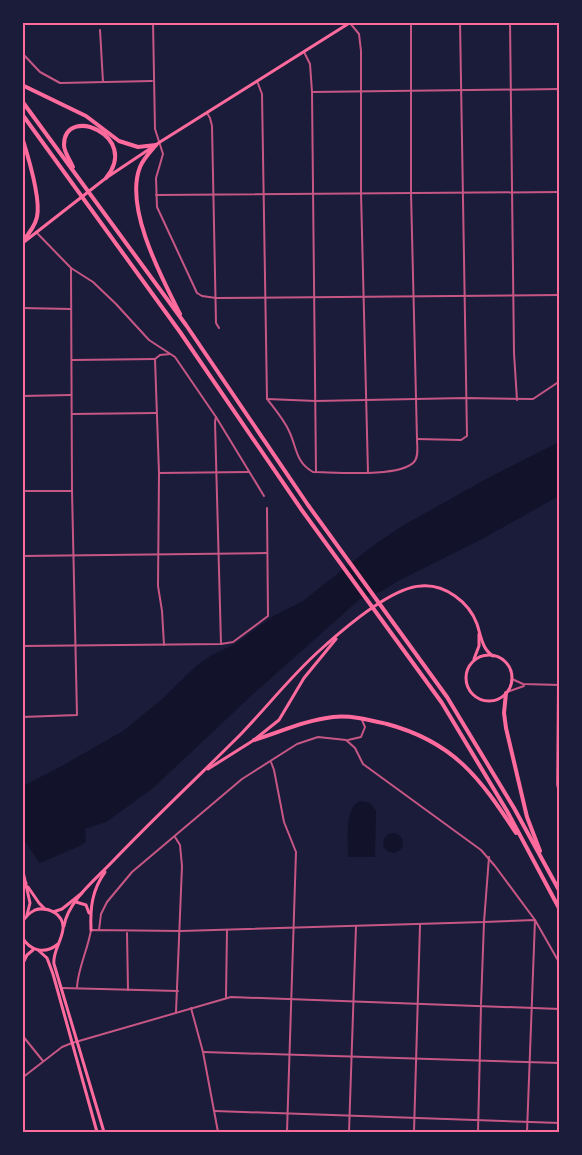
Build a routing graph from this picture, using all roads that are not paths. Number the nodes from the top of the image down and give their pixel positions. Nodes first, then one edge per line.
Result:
1 (153, 22) edge
2 (411, 22) edge
3 (460, 22) edge
4 (510, 22) edge
5 (350, 23) edge
6 (100, 30) dead end
7 (304, 52) junction
8 (22, 53) edge
9 (154, 81) junction
10 (257, 81) junction
11 (103, 82) junction
12 (22, 85) edge
13 (560, 89) edge
14 (461, 90) junction
15 (510, 90) junction
16 (411, 91) junction
17 (312, 92) junction
18 (361, 92) junction
19 (22, 101) edge
20 (207, 113) junction
21 (22, 114) edge
22 (22, 137) edge
23 (158, 143) junction
24 (75, 173) junction
25 (106, 178) junction
26 (462, 192) junction
27 (560, 192) edge
28 (361, 193) junction
29 (411, 193) junction
30 (512, 193) junction
31 (312, 194) junction
32 (156, 195) junction
33 (212, 195) junction
34 (264, 195) junction
35 (36, 232) junction
36 (22, 242) edge
37 (71, 268) junction
38 (513, 295) junction
39 (560, 295) edge
40 (414, 296) junction
41 (464, 296) junction
42 (364, 297) junction
43 (216, 298) junction
44 (265, 298) junction
45 (314, 298) junction
46 (22, 309) edge
47 (71, 309) junction
48 (186, 325) junction
49 (219, 328) dead end
50 (170, 354) junction
51 (155, 359) junction
52 (72, 360) junction
53 (560, 381) edge
54 (71, 395) junction
55 (22, 396) edge
56 (417, 398) junction
57 (465, 398) junction
58 (267, 399) junction
59 (366, 399) junction
60 (516, 400) junction
61 (316, 401) junction
62 (157, 413) junction
63 (72, 414) junction
64 (216, 417) junction
65 (417, 439) junction
66 (217, 472) junction
67 (250, 472) junction
68 (316, 472) junction
69 (159, 473) junction
70 (368, 473) junction
71 (22, 491) edge
72 (72, 491) junction
73 (264, 496) dead end
74 (267, 508) dead end
75 (218, 553) junction
76 (267, 553) junction
77 (157, 554) junction
78 (74, 555) junction
79 (22, 556) edge
80 (478, 629) junction
81 (343, 631) junction
82 (221, 644) junction
83 (76, 645) junction
84 (164, 645) junction
85 (22, 646) edge
86 (493, 656) junction
87 (472, 663) junction
88 (512, 679) junction
89 (528, 685) junction
90 (559, 685) edge
91 (507, 693) junction
92 (22, 717) edge
93 (360, 718) junction
94 (254, 740) junction
95 (347, 740) junction
96 (271, 762) junction
97 (559, 764) edge
98 (197, 777) junction
99 (560, 798) edge
100 (175, 836) junction
101 (489, 857) junction
102 (532, 858) junction
103 (113, 861) junction
104 (23, 868) edge
105 (550, 874) junction
106 (27, 884) junction
107 (85, 890) junction
108 (22, 891) edge
109 (560, 892) edge
110 (76, 902) junction
111 (46, 909) junction
112 (560, 910) edge
113 (52, 912) junction
114 (27, 915) junction
115 (90, 916) junction
116 (535, 920) junction
117 (484, 922) junction
118 (23, 923) edge
119 (420, 925) junction
120 (356, 926) junction
121 (292, 927) junction
122 (63, 928) junction
123 (91, 930) junction
124 (99, 930) junction
125 (227, 930) junction
126 (126, 931) junction
127 (181, 931) junction
128 (22, 937) edge
129 (25, 943) edge
130 (59, 943) junction
131 (36, 950) junction
132 (560, 964) edge
133 (22, 965) edge
134 (62, 987) junction
135 (78, 987) junction
136 (128, 990) junction
137 (178, 991) junction
138 (226, 998) junction
139 (290, 998) junction
140 (354, 1001) junction
141 (418, 1004) junction
142 (481, 1005) junction
143 (531, 1007) junction
144 (191, 1008) junction
145 (560, 1009) edge
146 (176, 1012) junction
147 (22, 1035) edge
148 (78, 1042) junction
149 (72, 1043) junction
150 (204, 1052) junction
151 (288, 1054) junction
152 (352, 1056) junction
153 (417, 1058) junction
154 (481, 1060) junction
155 (43, 1061) junction
156 (530, 1062) junction
157 (560, 1063) edge
158 (22, 1078) edge
159 (214, 1111) junction
160 (287, 1113) junction
161 (350, 1115) junction
162 (415, 1118) junction
163 (478, 1120) junction
164 (528, 1121) junction
165 (560, 1123) edge
166 (97, 1132) edge
167 (104, 1132) edge
168 (218, 1132) edge
169 (286, 1132) edge
170 (349, 1132) edge
171 (414, 1132) edge
172 (478, 1132) edge
173 (527, 1132) edge

1 - 9 street
2 - 16 street
3 - 14 street
4 - 15 street
5 - 7 main road
5 - 18 street
6 - 11 street
7 - 10 main road
7 - 17 street
8 - 11 street
9 - 11 street
9 - 23 street
10 - 20 main road
10 - 34 street
12 - 23 highway
13 - 15 street
14 - 15 street
14 - 16 street
14 - 26 street
15 - 30 street
16 - 18 street
16 - 29 street
17 - 18 street
17 - 31 street
18 - 28 street
19 - 24 highway
20 - 23 main road
20 - 33 street
21 - 102 highway
22 - 36 highway
23 - 25 main road
23 - 32 street
23 - 48 highway
24 - 25 highway
24 - 48 highway
25 - 35 main road
26 - 29 street
26 - 30 street
26 - 41 street
27 - 30 street
28 - 29 street
28 - 31 street
28 - 42 street
29 - 40 street
30 - 38 street
31 - 34 street
31 - 45 street
32 - 33 street
32 - 43 street
33 - 34 street
33 - 43 street
34 - 44 street
35 - 36 main road
35 - 37 street
37 - 47 street
37 - 50 street
38 - 39 street
38 - 41 street
38 - 60 street
40 - 41 street
40 - 42 street
40 - 56 street
41 - 57 street
42 - 45 street
42 - 59 street
43 - 44 street
43 - 49 street
44 - 45 street
44 - 58 street
45 - 61 street
46 - 47 street
47 - 52 street
48 - 105 highway
50 - 51 street
50 - 64 street
51 - 52 street
51 - 62 street
52 - 54 street
53 - 60 street
54 - 55 street
54 - 63 street
56 - 57 street
56 - 59 street
56 - 65 street
57 - 60 street
57 - 65 street
58 - 61 street
58 - 68 street
59 - 61 street
59 - 70 street
61 - 68 street
62 - 63 street
62 - 69 street
63 - 72 street
64 - 66 street
64 - 67 street
65 - 70 street
66 - 67 street
66 - 69 street
66 - 75 street
67 - 73 street
68 - 70 street
69 - 77 street
71 - 72 street
72 - 78 street
74 - 76 street
75 - 76 street
75 - 77 street
75 - 82 street
76 - 82 street
77 - 78 street
77 - 84 street
78 - 79 street
78 - 83 street
80 - 81 main road
80 - 86 main road
80 - 87 main road
81 - 94 main road
81 - 98 main road
82 - 84 street
83 - 84 street
83 - 85 street
83 - 92 street
86 - 87 main road
86 - 88 main road
87 - 91 main road
88 - 89 street
88 - 91 main road
89 - 90 street
89 - 91 street
90 - 97 street
91 - 105 highway
93 - 94 highway
93 - 95 street
93 - 102 highway
94 - 98 main road
95 - 96 street
95 - 101 street
96 - 100 street
96 - 121 street
97 - 99 street
98 - 103 main road
100 - 124 street
100 - 127 street
101 - 116 street
101 - 117 street
102 - 112 highway
103 - 107 main road
103 - 115 main road
104 - 106 main road
105 - 109 highway
106 - 108 main road
106 - 111 main road
106 - 114 main road
107 - 110 main road
107 - 113 main road
110 - 115 main road
110 - 122 main road
111 - 113 main road
111 - 114 main road
113 - 122 main road
114 - 118 main road
115 - 123 main road
116 - 117 street
116 - 132 street
116 - 143 street
117 - 119 street
117 - 142 street
119 - 120 street
119 - 141 street
120 - 121 street
120 - 140 street
121 - 125 street
121 - 139 street
122 - 130 main road
123 - 124 street
123 - 135 street
124 - 126 street
125 - 127 street
125 - 138 street
126 - 127 street
126 - 136 street
127 - 137 street
128 - 129 main road
129 - 131 main road
130 - 131 main road
130 - 134 main road
131 - 133 main road
131 - 149 main road
134 - 135 street
134 - 148 main road
135 - 136 street
136 - 137 street
137 - 146 street
138 - 139 street
138 - 144 street
139 - 140 street
139 - 151 street
140 - 141 street
140 - 152 street
141 - 142 street
141 - 153 street
142 - 143 street
142 - 154 street
143 - 145 street
143 - 156 street
144 - 146 street
144 - 150 street
146 - 148 street
147 - 155 street
148 - 149 street
148 - 167 main road
149 - 155 street
149 - 166 main road
150 - 151 street
150 - 159 street
151 - 152 street
151 - 160 street
152 - 153 street
152 - 161 street
153 - 154 street
153 - 162 street
154 - 156 street
154 - 163 street
155 - 158 street
156 - 157 street
156 - 164 street
159 - 160 street
159 - 168 street
160 - 161 street
160 - 169 street
161 - 162 street
161 - 170 street
162 - 163 street
162 - 171 street
163 - 164 street
163 - 172 street
164 - 165 street
164 - 173 street

